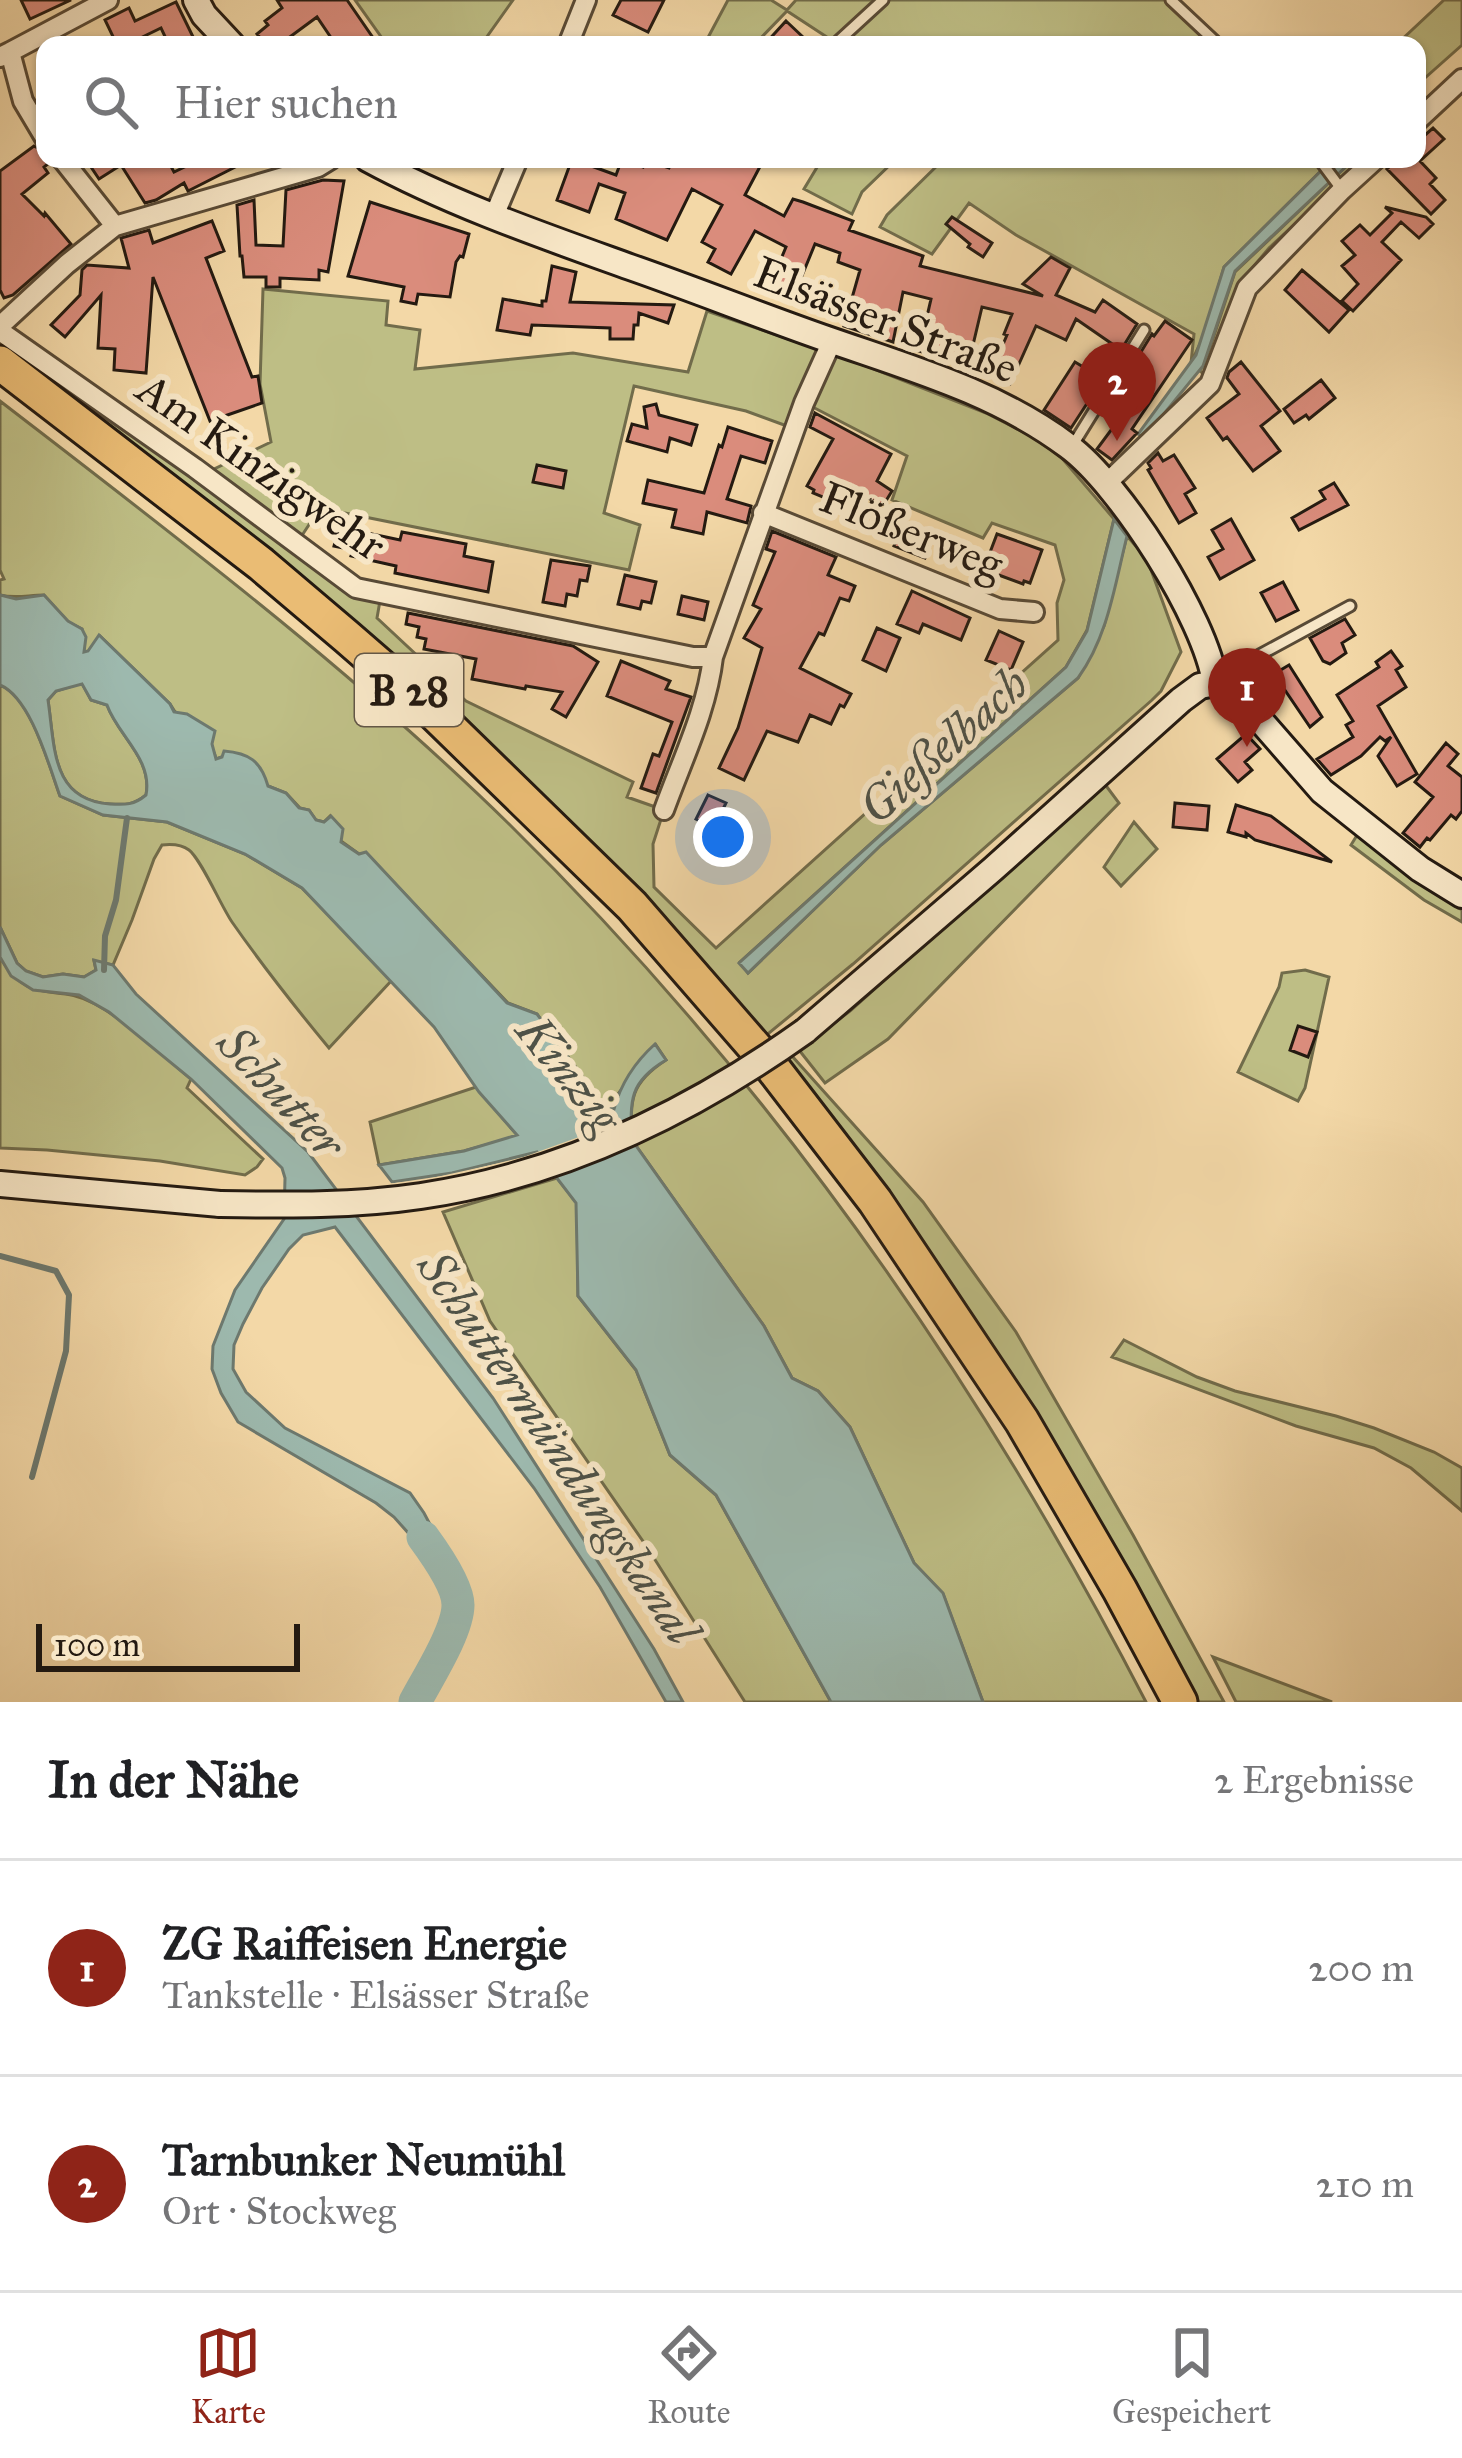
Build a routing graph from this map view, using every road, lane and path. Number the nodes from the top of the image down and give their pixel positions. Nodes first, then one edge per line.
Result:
1 (107, 0) edge
2 (196, 0) edge
3 (586, 0) edge
4 (883, 0) edge
5 (1171, 0) edge
6 (39, 36) edge
7 (224, 36) edge
8 (572, 36) edge
9 (844, 36) edge
10 (1209, 36) edge
11 (36, 38) edge
12 (5, 54) edge
13 (1462, 80) edge
14 (1426, 113) edge
15 (36, 124) edge
16 (69, 168) edge
17 (315, 168) edge
18 (384, 168) edge
19 (514, 168) edge
20 (1326, 168) edge
21 (1363, 168) edge
22 (1339, 185) junction
23 (494, 216) junction
24 (115, 226) junction
25 (0, 328) edge
26 (1144, 330) dead end
27 (832, 340) junction
28 (0, 362) edge
29 (0, 386) edge
30 (1071, 448) junction
31 (1108, 482) junction
32 (763, 513) junction
33 (1350, 606) dead end
34 (1034, 612) dead end
35 (713, 657) junction
36 (1224, 686) junction
37 (664, 810) dead end
38 (1462, 896) edge
39 (0, 1184) edge
40 (1159, 1702) edge
41 (1180, 1702) edge

1 - 6 street
2 - 7 street
3 - 8 street
4 - 9 lane
5 - 10 lane
11 - 12 street
12 - 15 street
13 - 14 street
16 - 24 street
17 - 24 street
18 - 23 street, Elsässer Straße
19 - 23 street
20 - 22 lane
21 - 22 street
22 - 31 street
23 - 27 street, Elsässer Straße
24 - 25 street
25 - 35 street, Am Kinzigwehr
26 - 30 lane
27 - 30 street, Elsässer Straße
27 - 32 street
28 - 41 highway, B 28
29 - 40 highway, B 28
30 - 31 street, Elsässer Straße
31 - 36 street, Elsässer Straße
32 - 34 street, Flößerweg
32 - 35 street
33 - 36 lane
35 - 37 street
36 - 38 street, Elsässer Straße
36 - 39 street, bridge

